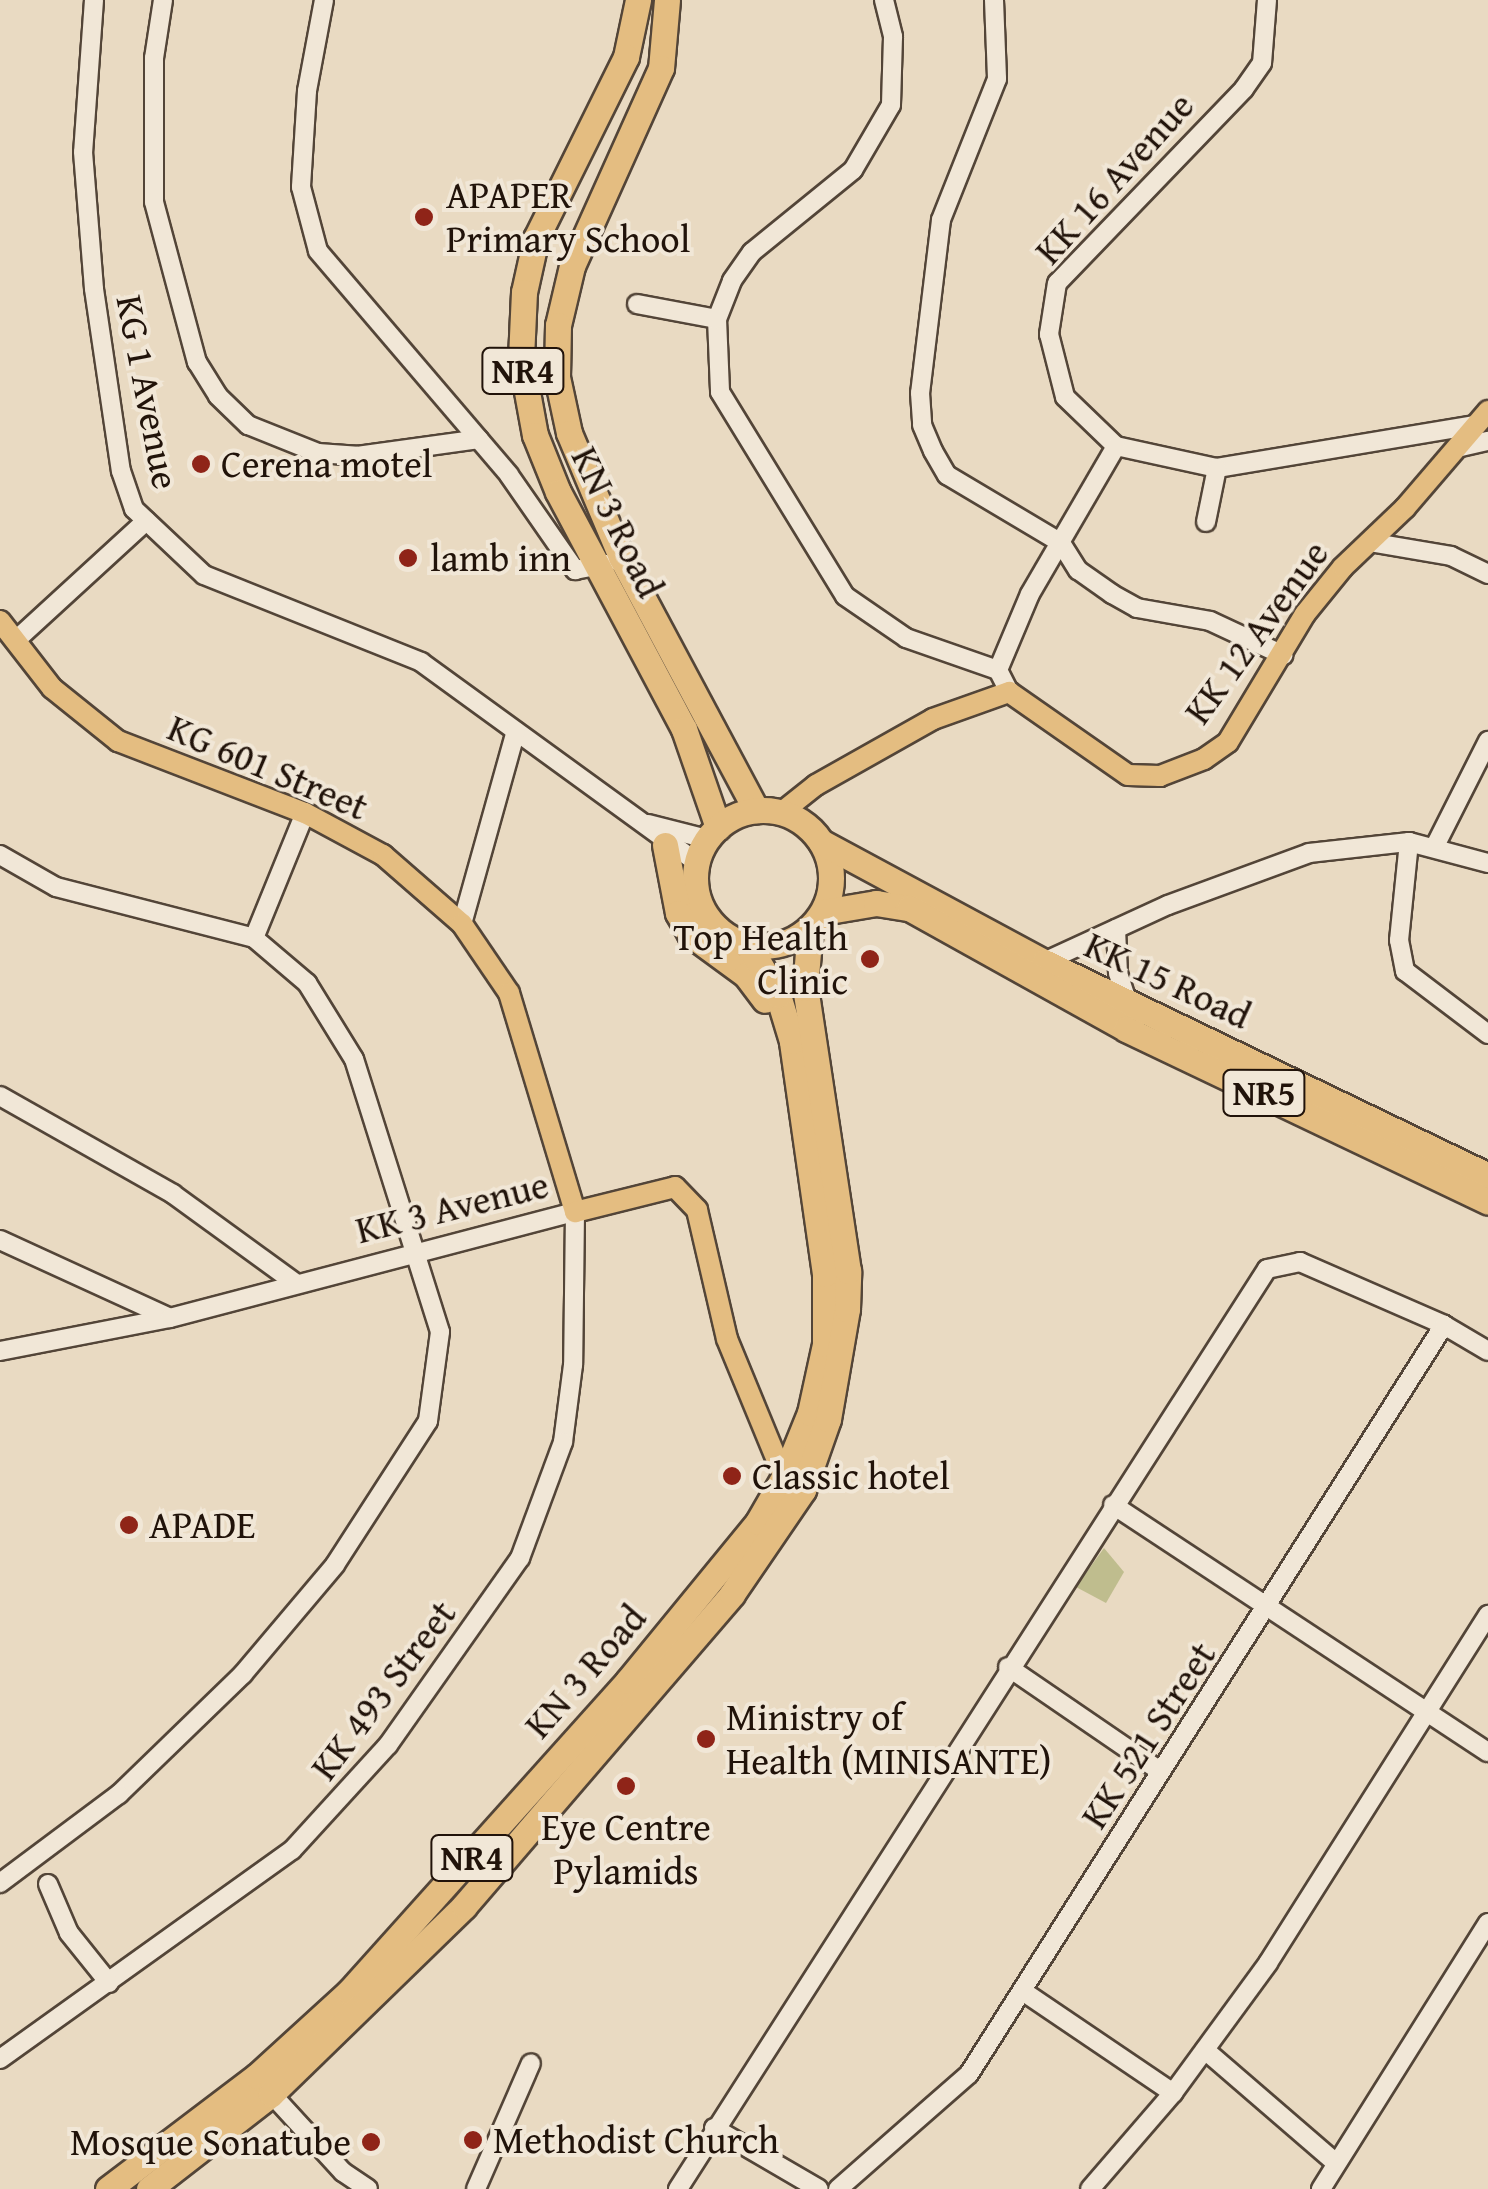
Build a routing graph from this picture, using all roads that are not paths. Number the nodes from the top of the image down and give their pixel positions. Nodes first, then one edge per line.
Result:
1 (94, 0) edge
2 (163, 0) edge
3 (324, 0) edge
4 (638, 0) edge
5 (668, 0) edge
6 (884, 0) edge
7 (994, 0) edge
8 (1267, 0) edge
9 (637, 304) dead end
10 (716, 320) junction
11 (1484, 426) edge
12 (479, 439) junction
13 (1116, 446) junction
14 (1216, 468) junction
15 (146, 521) junction
16 (1206, 522) dead end
17 (1369, 542) junction
18 (1060, 544) junction
19 (621, 557) junction
20 (596, 568) junction
21 (1488, 574) edge
22 (0, 620) edge
23 (15, 641) junction
24 (1283, 655) junction
25 (998, 670) junction
26 (1009, 692) junction
27 (695, 724) junction
28 (516, 731) junction
29 (1488, 740) edge
30 (769, 811) junction
31 (304, 813) junction
32 (630, 816) junction
33 (822, 842) junction
34 (1410, 842) junction
35 (707, 843) junction
36 (665, 845) junction
37 (1434, 848) junction
38 (0, 855) edge
39 (1488, 863) edge
40 (816, 920) junction
41 (462, 924) junction
42 (1116, 929) junction
43 (254, 938) junction
44 (748, 945) junction
45 (1044, 962) junction
46 (1128, 1003) junction
47 (1488, 1034) edge
48 (799, 1046) junction
49 (0, 1096) edge
50 (1488, 1176) edge
51 (1488, 1202) edge
52 (575, 1212) junction
53 (0, 1240) edge
54 (420, 1252) junction
55 (294, 1282) junction
56 (170, 1318) junction
57 (1444, 1325) junction
58 (0, 1351) edge
59 (1488, 1352) edge
60 (758, 1420) junction
61 (801, 1441) junction
62 (794, 1483) junction
63 (1114, 1505) junction
64 (1271, 1605) junction
65 (1488, 1614) edge
66 (1008, 1667) junction
67 (1430, 1715) junction
68 (1488, 1752) edge
69 (1160, 1771) junction
70 (0, 1884) edge
71 (48, 1884) dead end
72 (1488, 1923) edge
73 (108, 1983) junction
74 (1024, 1992) junction
75 (1205, 2050) junction
76 (0, 2059) edge
77 (532, 2063) dead end
78 (264, 2085) junction
79 (1173, 2093) junction
80 (714, 2128) junction
81 (1336, 2164) junction
82 (108, 2189) edge
83 (149, 2189) edge
84 (368, 2189) edge
85 (476, 2189) edge
86 (678, 2189) edge
87 (819, 2189) edge
88 (838, 2189) edge
89 (1090, 2189) edge
90 (1322, 2189) edge

1 - 15 street, KG 1 Avenue
2 - 12 street
3 - 12 street
4 - 20 highway, KN 3 Road / NR4
5 - 19 highway, KN 3 Road / NR4
6 - 10 street
7 - 18 street
8 - 13 street, KK 16 Avenue
9 - 10 street
10 - 25 street
11 - 14 street
11 - 17 main road, KK 12 Avenue
12 - 20 street
13 - 14 street
13 - 18 street
14 - 16 street
15 - 23 street
15 - 28 street, KG 1 Avenue
17 - 21 street
17 - 24 main road, KK 12 Avenue
18 - 24 street
18 - 25 street
19 - 20 street
19 - 27 highway, KN 3 Road / NR4
20 - 27 highway, KN 3 Road / NR4
22 - 23 main road, KG 601 Street
23 - 31 main road, KG 601 Street
24 - 26 main road, KK 12 Avenue
25 - 26 street
26 - 30 main road
27 - 30 highway, NR4
27 - 35 highway, NR4
28 - 32 street, KG 1 Avenue
28 - 41 street
29 - 37 street
30 - 33 highway, NR4
30 - 35 highway
31 - 41 main road, KG 601 Street
31 - 43 street
32 - 35 street, KG 1 Avenue
32 - 36 street, KG 1 Avenue
33 - 40 highway
33 - 45 highway, KK 15 Road / NR5
34 - 37 street
34 - 42 street
34 - 47 street
35 - 36 street, KG 1 Avenue
35 - 44 highway, NR4
36 - 48 highway
37 - 39 street
38 - 43 street
40 - 44 highway
40 - 48 highway
40 - 51 highway, KK 15 Road / NR5
41 - 52 main road, KG 601 Street
42 - 45 street
42 - 46 street
43 - 54 street
44 - 48 highway
45 - 46 highway, KK 15 Road / NR5
46 - 50 highway, KK 15 Road / NR5
48 - 61 highway, KN 3 Road / NR4
48 - 62 highway, KN 3 Road
49 - 55 street
52 - 54 street, KK 3 Avenue
52 - 60 main road, KK 3 Avenue
52 - 73 street, KK 493 Street
53 - 56 street
54 - 55 street, KK 3 Avenue
54 - 70 street
55 - 56 street, KK 3 Avenue
56 - 58 street, KK 3 Avenue
57 - 59 street
57 - 63 street
57 - 64 street, KK 521 Street
60 - 61 main road
60 - 62 main road, KK 3 Avenue
61 - 62 highway, KN 3 Road / NR4
62 - 78 highway, KN 3 Road / NR4
63 - 64 street
63 - 66 street
64 - 67 street
64 - 69 street, KK 521 Street
65 - 67 street
66 - 69 street
66 - 80 street
67 - 68 street
67 - 75 street
69 - 74 street, KK 521 Street
71 - 73 street
72 - 81 street
73 - 76 street, KK 493 Street
74 - 79 street
74 - 88 street, KK 521 Street
75 - 79 street
75 - 81 street
77 - 85 street
78 - 82 highway, KN 3 Road / NR4
78 - 83 highway, KN 3 Road / NR4
78 - 84 street
79 - 89 street
80 - 86 street
80 - 87 street
81 - 90 street

